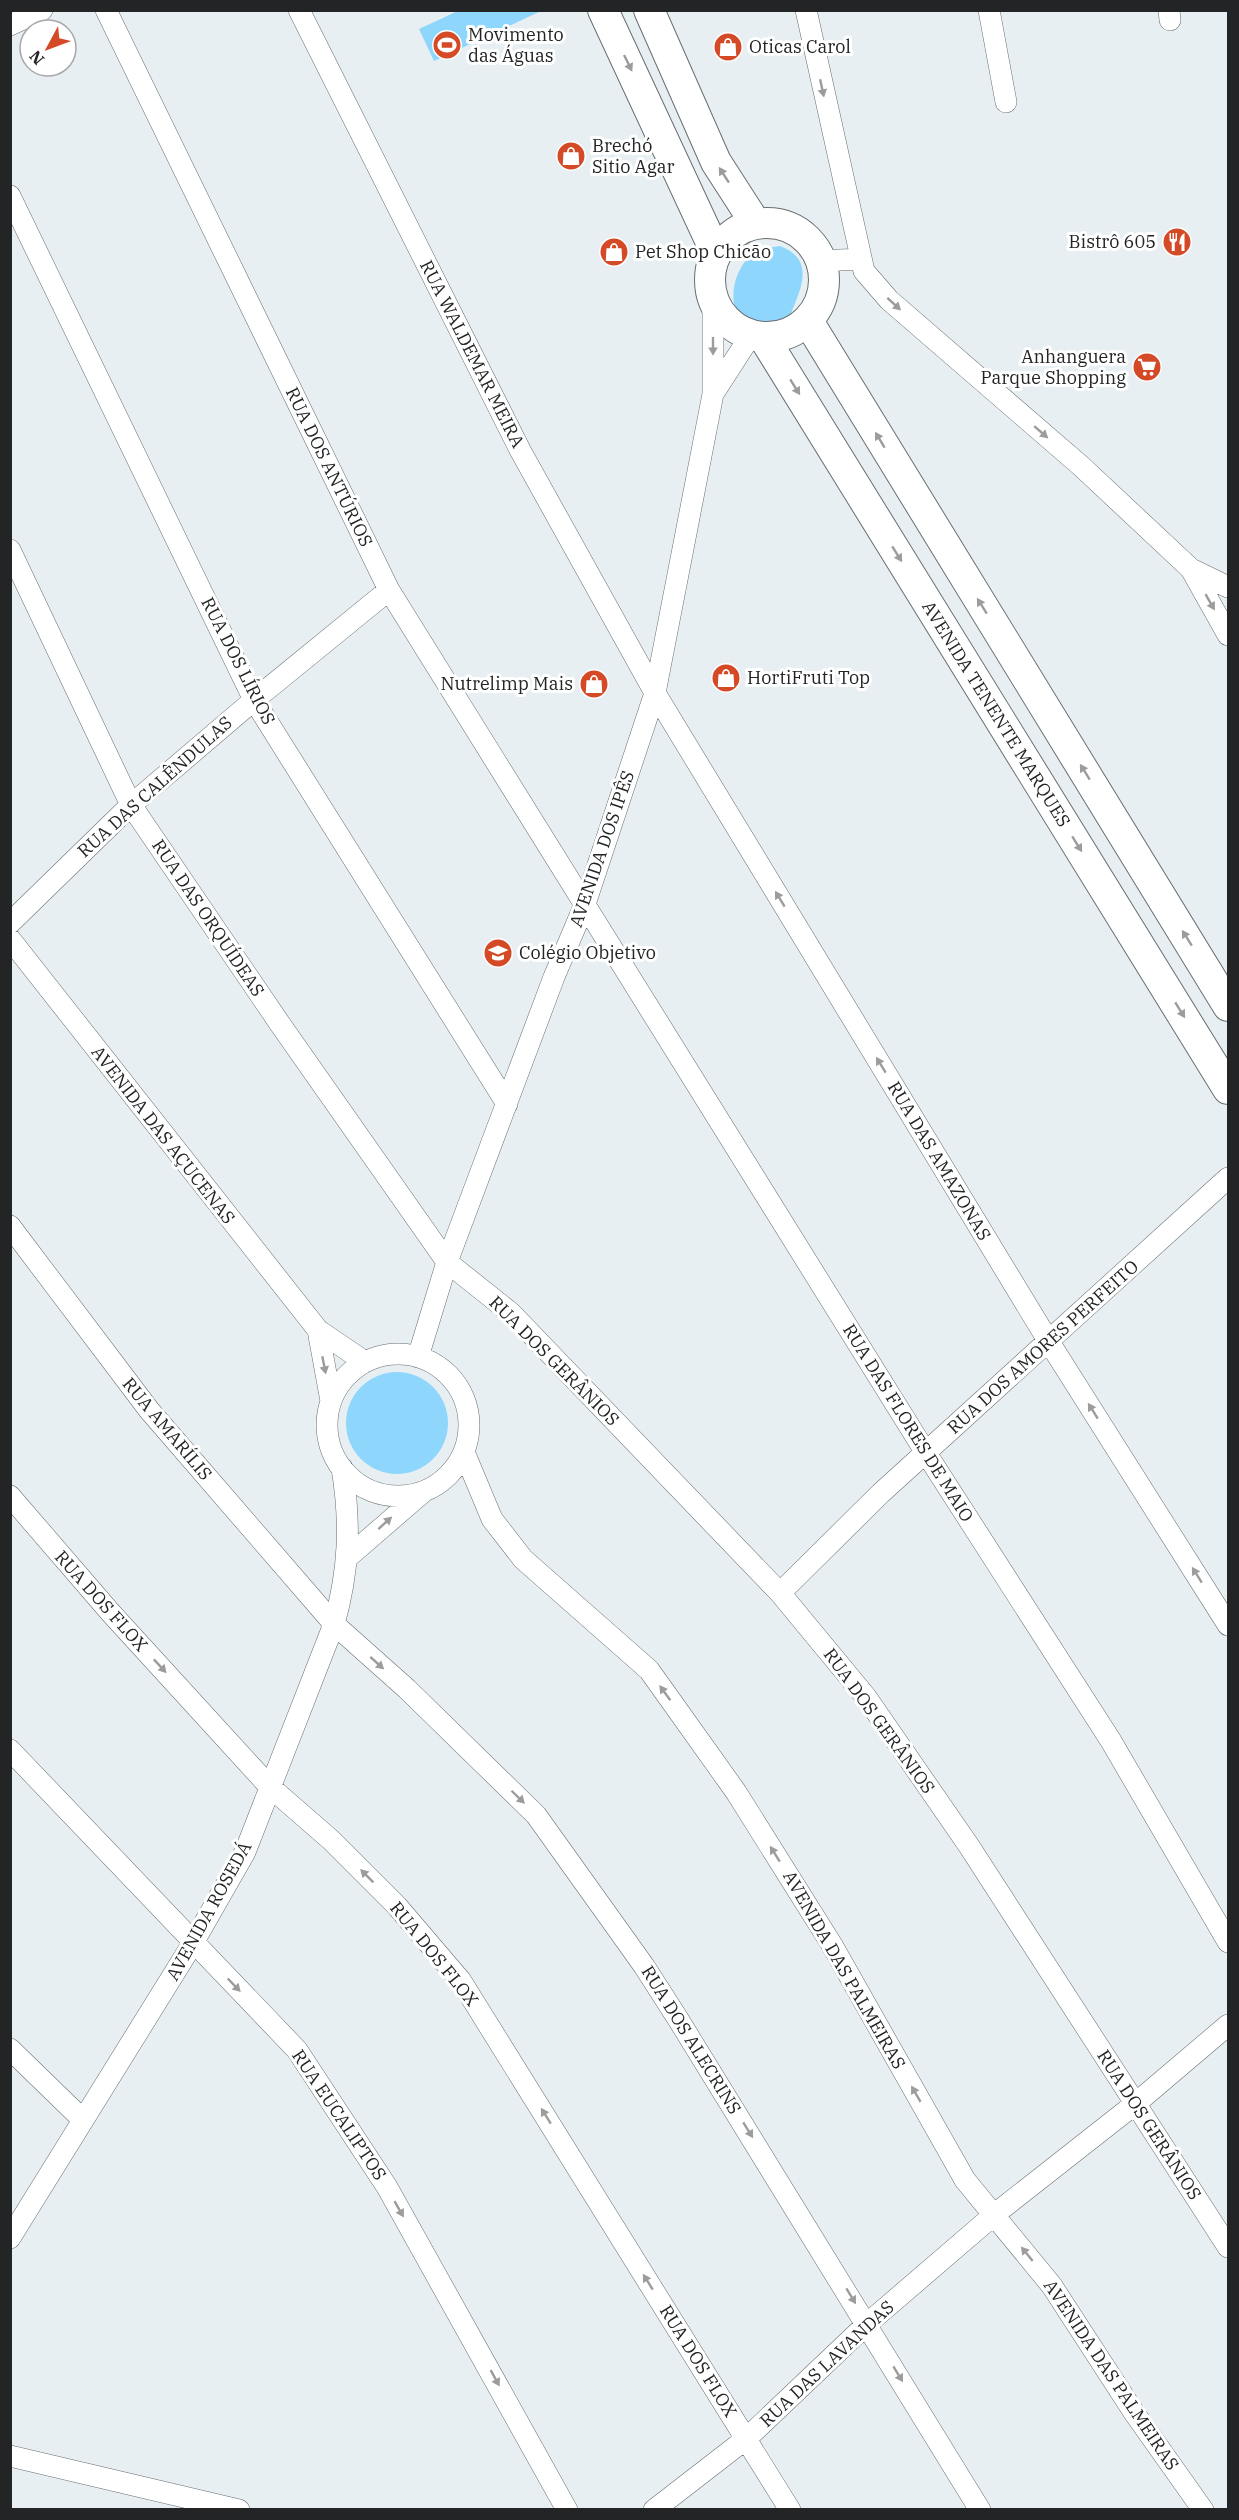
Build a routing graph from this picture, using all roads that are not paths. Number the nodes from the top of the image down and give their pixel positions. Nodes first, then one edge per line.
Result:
1 (42, 10) edge
2 (106, 10) edge
3 (299, 10) edge
4 (603, 10) edge
5 (649, 10) edge
6 (806, 10) edge
7 (989, 10) edge
8 (10, 25) edge
9 (1006, 102) dead end
10 (10, 196) edge
11 (756, 224) junction
12 (716, 253) junction
13 (859, 259) junction
14 (821, 261) junction
15 (713, 299) junction
16 (808, 321) junction
17 (758, 336) junction
18 (713, 394) junction
19 (10, 550) edge
20 (1191, 569) junction
21 (1228, 587) edge
22 (389, 590) junction
23 (1228, 635) edge
24 (655, 693) junction
25 (254, 700) junction
26 (131, 804) junction
27 (585, 904) junction
28 (10, 923) edge
29 (10, 939) edge
30 (1228, 1006) edge
31 (1228, 1089) edge
32 (507, 1104) junction
33 (1228, 1178) edge
34 (10, 1226) edge
35 (447, 1262) junction
36 (318, 1330) junction
37 (1049, 1342) junction
38 (418, 1357) junction
39 (365, 1362) junction
40 (331, 1401) junction
41 (464, 1452) junction
42 (926, 1453) junction
43 (342, 1468) junction
44 (424, 1491) junction
45 (10, 1496) edge
46 (348, 1557) junction
47 (780, 1593) junction
48 (334, 1624) junction
49 (1228, 1625) edge
50 (10, 1749) edge
51 (269, 1786) junction
52 (1228, 1942) edge
53 (193, 1943) junction
54 (1228, 2025) edge
55 (10, 2049) edge
56 (1135, 2104) junction
57 (82, 2119) junction
58 (995, 2214) junction
59 (12, 2229) edge
60 (1228, 2247) edge
61 (867, 2325) junction
62 (747, 2438) junction
63 (10, 2456) edge
64 (239, 2510) edge
65 (567, 2510) edge
66 (654, 2510) edge
67 (790, 2510) edge
68 (980, 2510) edge
69 (1203, 2510) edge

1 - 8 street
2 - 22 street, RUA DOS ANTÚRIOS
3 - 24 street, RUA WALDEMAR MEIRA
4 -> 12 main road
11 -> 5 main road
6 -> 13 street
7 - 9 street
10 - 25 street, RUA DOS LÍRIOS
11 - 12 main road
11 - 14 main road
12 - 15 main road
13 - 14 street
13 -> 20 street
14 - 16 main road
15 - 17 main road, AVENIDA TENENTE MARQUES
15 -> 18 street, AVENIDA DOS IPÊS
16 - 17 main road
30 -> 16 main road
17 - 18 street, AVENIDA DOS IPÊS
17 -> 31 main road, AVENIDA TENENTE MARQUES
18 - 24 street, AVENIDA DOS IPÊS
19 - 26 street, RUA DAS ORQUÍDEAS
20 - 21 street
20 -> 23 street
22 - 25 street, RUA DAS CALÊNDULAS
22 - 27 street, RUA DOS ANTÚRIOS
24 - 27 street, AVENIDA DOS IPÊS
37 -> 24 street, RUA DAS AMAZONAS
25 - 26 street, RUA DAS CALÊNDULAS
25 - 32 street, RUA DOS LÍRIOS
26 - 28 street, RUA DAS CALÊNDULAS
26 - 35 street, RUA DAS ORQUÍDEAS
27 - 32 street, AVENIDA DOS IPÊS
27 - 42 street, RUA DAS FLORES DE MAIO
29 - 36 street, AVENIDA DAS AÇUCENAS
32 - 35 street, AVENIDA DOS IPÊS
33 - 37 street, RUA DOS AMORES PERFEITO
34 - 48 street, RUA AMARÍLIS
35 - 38 street, AVENIDA DOS IPÊS
35 - 47 street, RUA DOS GERÂNIOS
36 - 39 street, AVENIDA DAS AÇUCENAS
36 -> 40 street, AVENIDA DAS AÇUCENAS
37 - 42 street, RUA DOS AMORES PERFEITO
49 -> 37 street, RUA DAS AMAZONAS
38 - 39 street
38 - 41 street
39 - 40 street
40 - 43 street
41 - 44 street
58 -> 41 street, AVENIDA DAS PALMEIRAS
42 - 47 street, RUA DOS AMORES PERFEITO
42 - 52 street, RUA DAS FLORES DE MAIO
43 - 44 street
43 - 46 street, AVENIDA ROSEDÁ
46 -> 44 street
45 -> 51 street, RUA DOS FLOX
46 - 48 street, AVENIDA ROSEDÁ
47 - 56 street, RUA DOS GERÂNIOS
48 - 51 street, AVENIDA ROSEDÁ
48 -> 61 street, RUA DOS ALECRINS
50 - 53 street, RUA EUCALIPTOS
51 - 53 street, AVENIDA ROSEDÁ
62 -> 51 street, RUA DOS FLOX
53 - 57 street, AVENIDA ROSEDÁ
53 -> 65 street, RUA EUCALIPTOS
54 - 56 street, RUA DAS LAVANDAS
55 - 57 street
56 - 58 street, RUA DAS LAVANDAS
56 - 60 street, RUA DOS GERÂNIOS
57 - 59 street, AVENIDA ROSEDÁ
58 - 61 street, RUA DAS LAVANDAS
69 -> 58 street, AVENIDA DAS PALMEIRAS
61 - 62 street, RUA DAS LAVANDAS
61 -> 68 street, RUA DOS ALECRINS
62 - 66 street, RUA DAS LAVANDAS
62 - 67 street, RUA DOS FLOX
63 - 64 street

